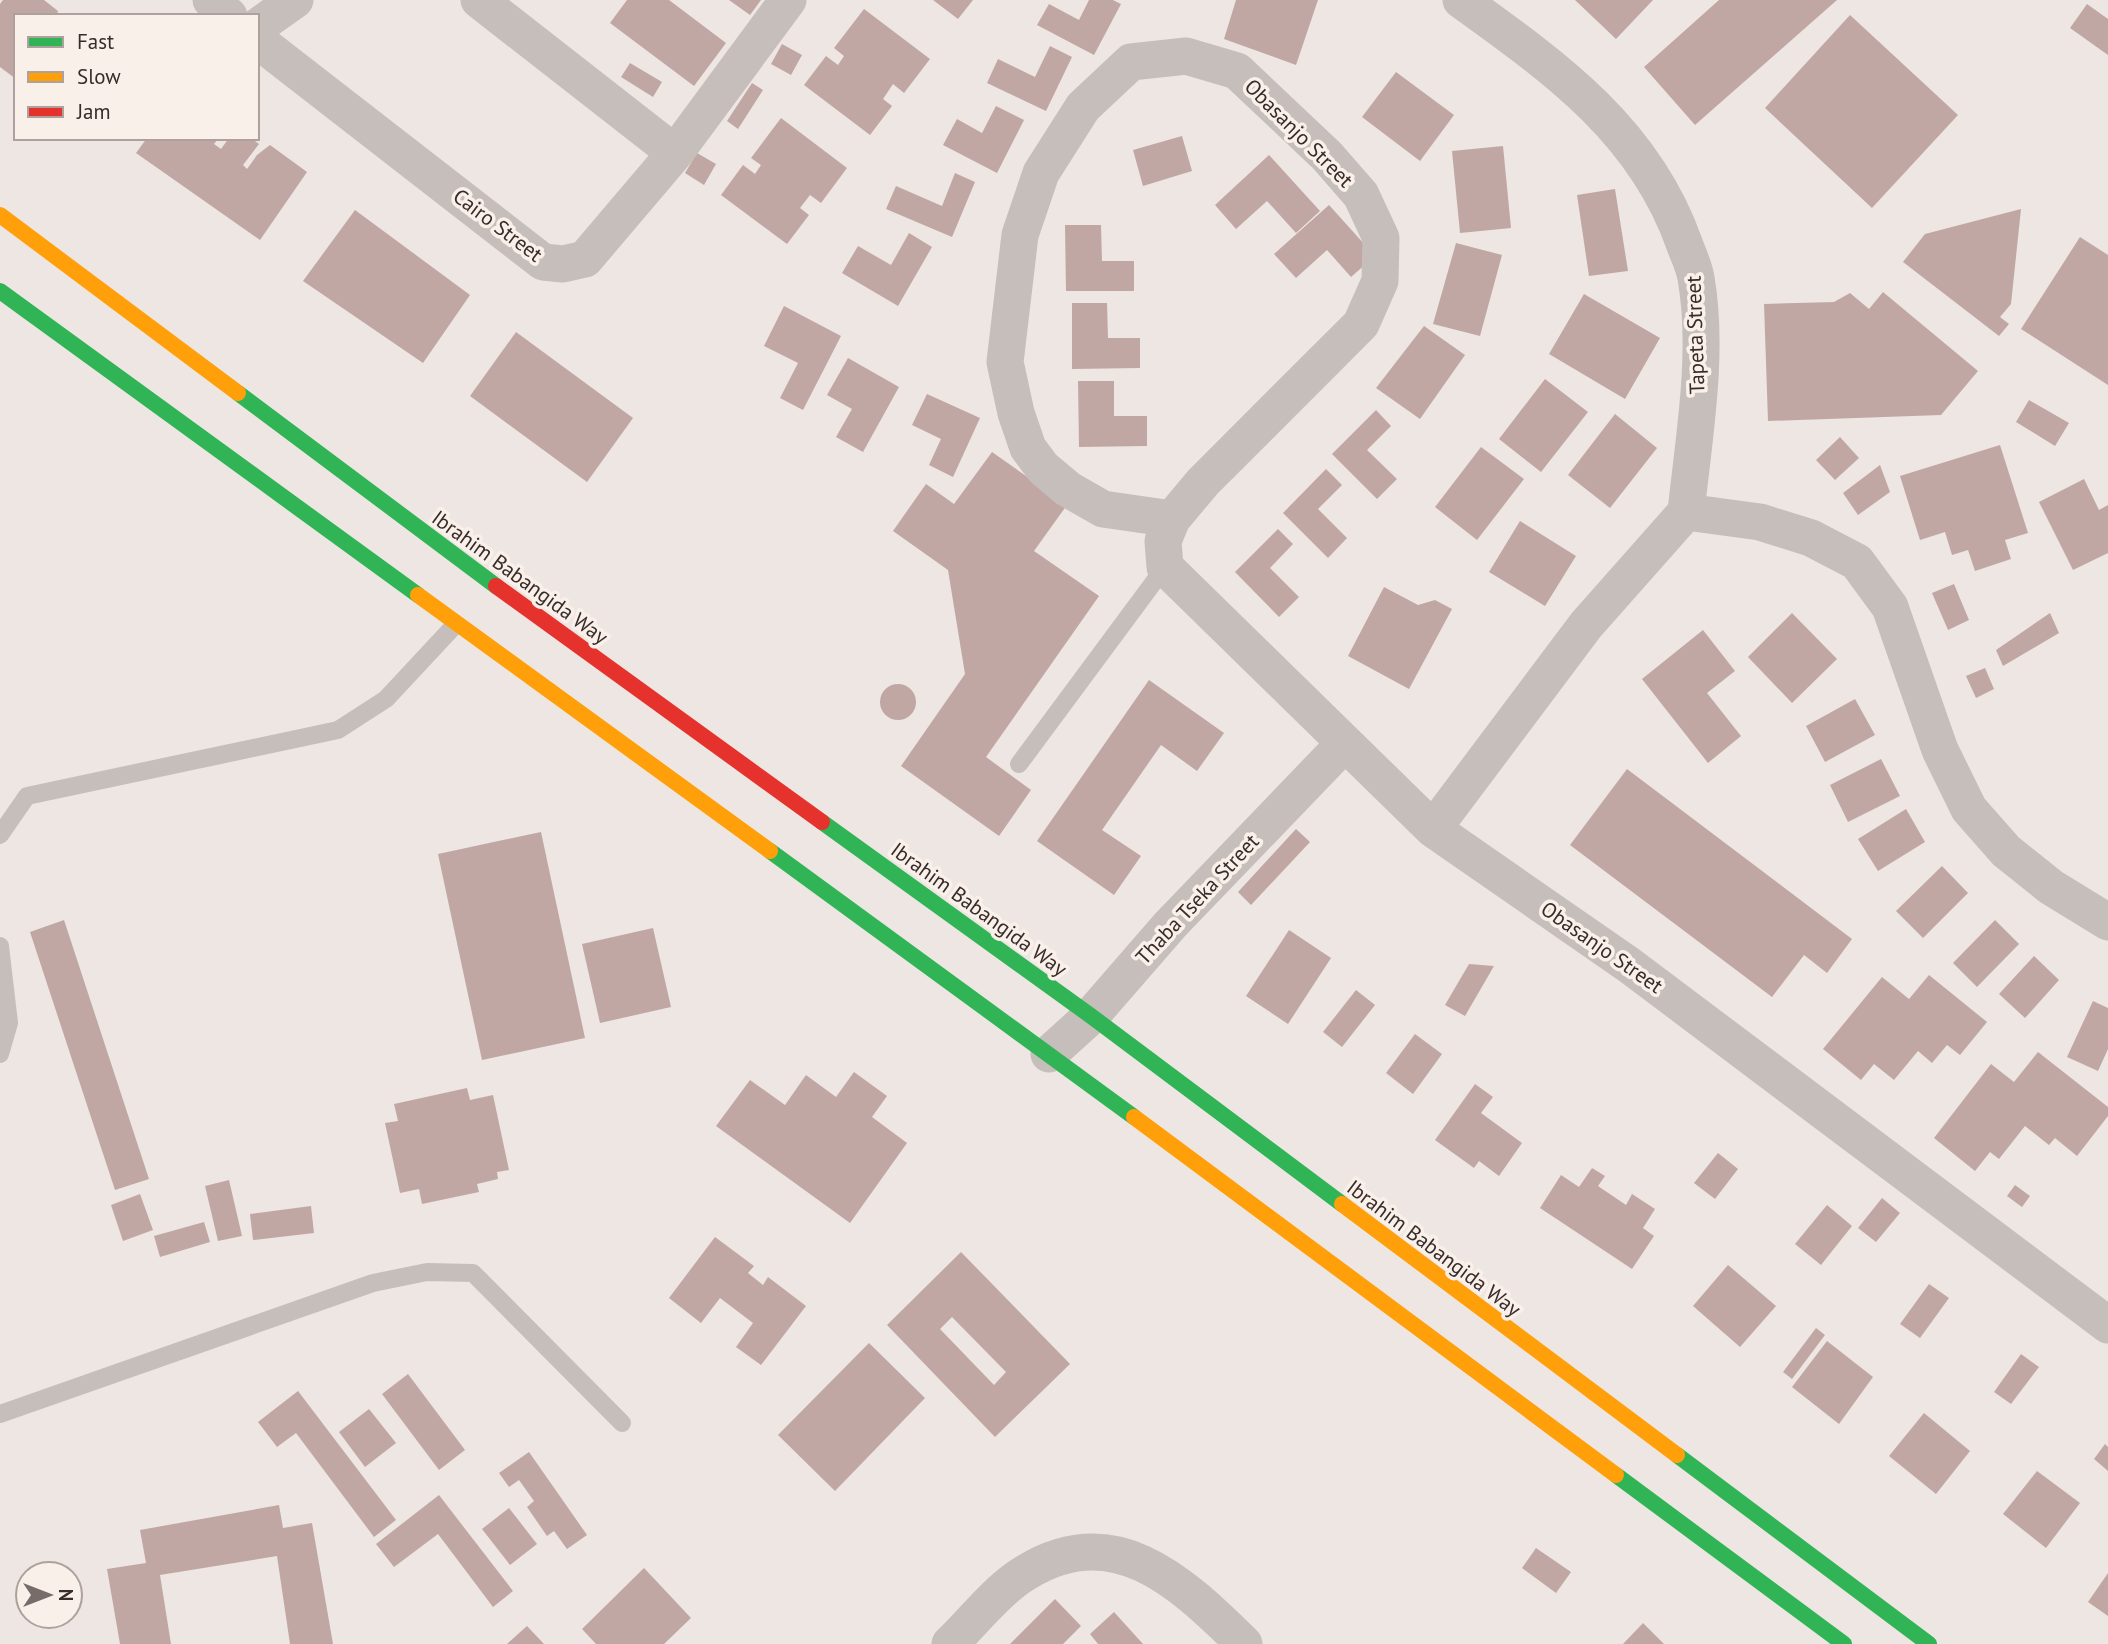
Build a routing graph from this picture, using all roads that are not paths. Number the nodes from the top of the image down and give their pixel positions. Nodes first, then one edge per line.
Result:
1 (211, 0) edge
2 (295, 0) edge
3 (479, 0) edge
4 (788, 0) edge
5 (1461, 0) edge
6 (227, 14) edge
7 (259, 26) edge
8 (259, 42) edge
9 (676, 153) junction
10 (0, 215) edge
11 (0, 291) edge
12 (1686, 512) junction
13 (1172, 519) junction
14 (1165, 567) junction
15 (455, 625) junction
16 (1345, 743) junction
17 (1019, 764) dead end
18 (1433, 829) junction
19 (0, 832) edge
20 (2108, 922) edge
21 (0, 946) edge
22 (1091, 1016) junction
23 (0, 1054) edge
24 (1049, 1054) junction
25 (2108, 1325) edge
26 (0, 1414) edge
27 (622, 1423) dead end
28 (950, 1644) edge
29 (1244, 1644) edge
30 (1843, 1644) edge
31 (1929, 1644) edge

1 - 6 street
2 - 7 street
3 - 9 street
4 - 9 street, Cairo Street
5 - 12 street, Tapeta Street
8 - 9 street, Cairo Street
10 - 22 main road, Ibrahim Babangida Way
11 - 15 main road
12 - 18 street
12 - 20 street
13 - 13 street, Obasanjo Street
13 - 14 street, Obasanjo Street
14 - 16 street, Obasanjo Street
14 - 17 lane
15 - 19 lane
15 - 24 main road
16 - 18 street, Obasanjo Street
16 - 22 street, Thaba Tseka Street
18 - 25 street, Obasanjo Street
21 - 23 lane
22 - 24 street, Thaba Tseka Street
22 - 31 main road, Ibrahim Babangida Way
24 - 30 main road
26 - 27 lane
28 - 29 street

